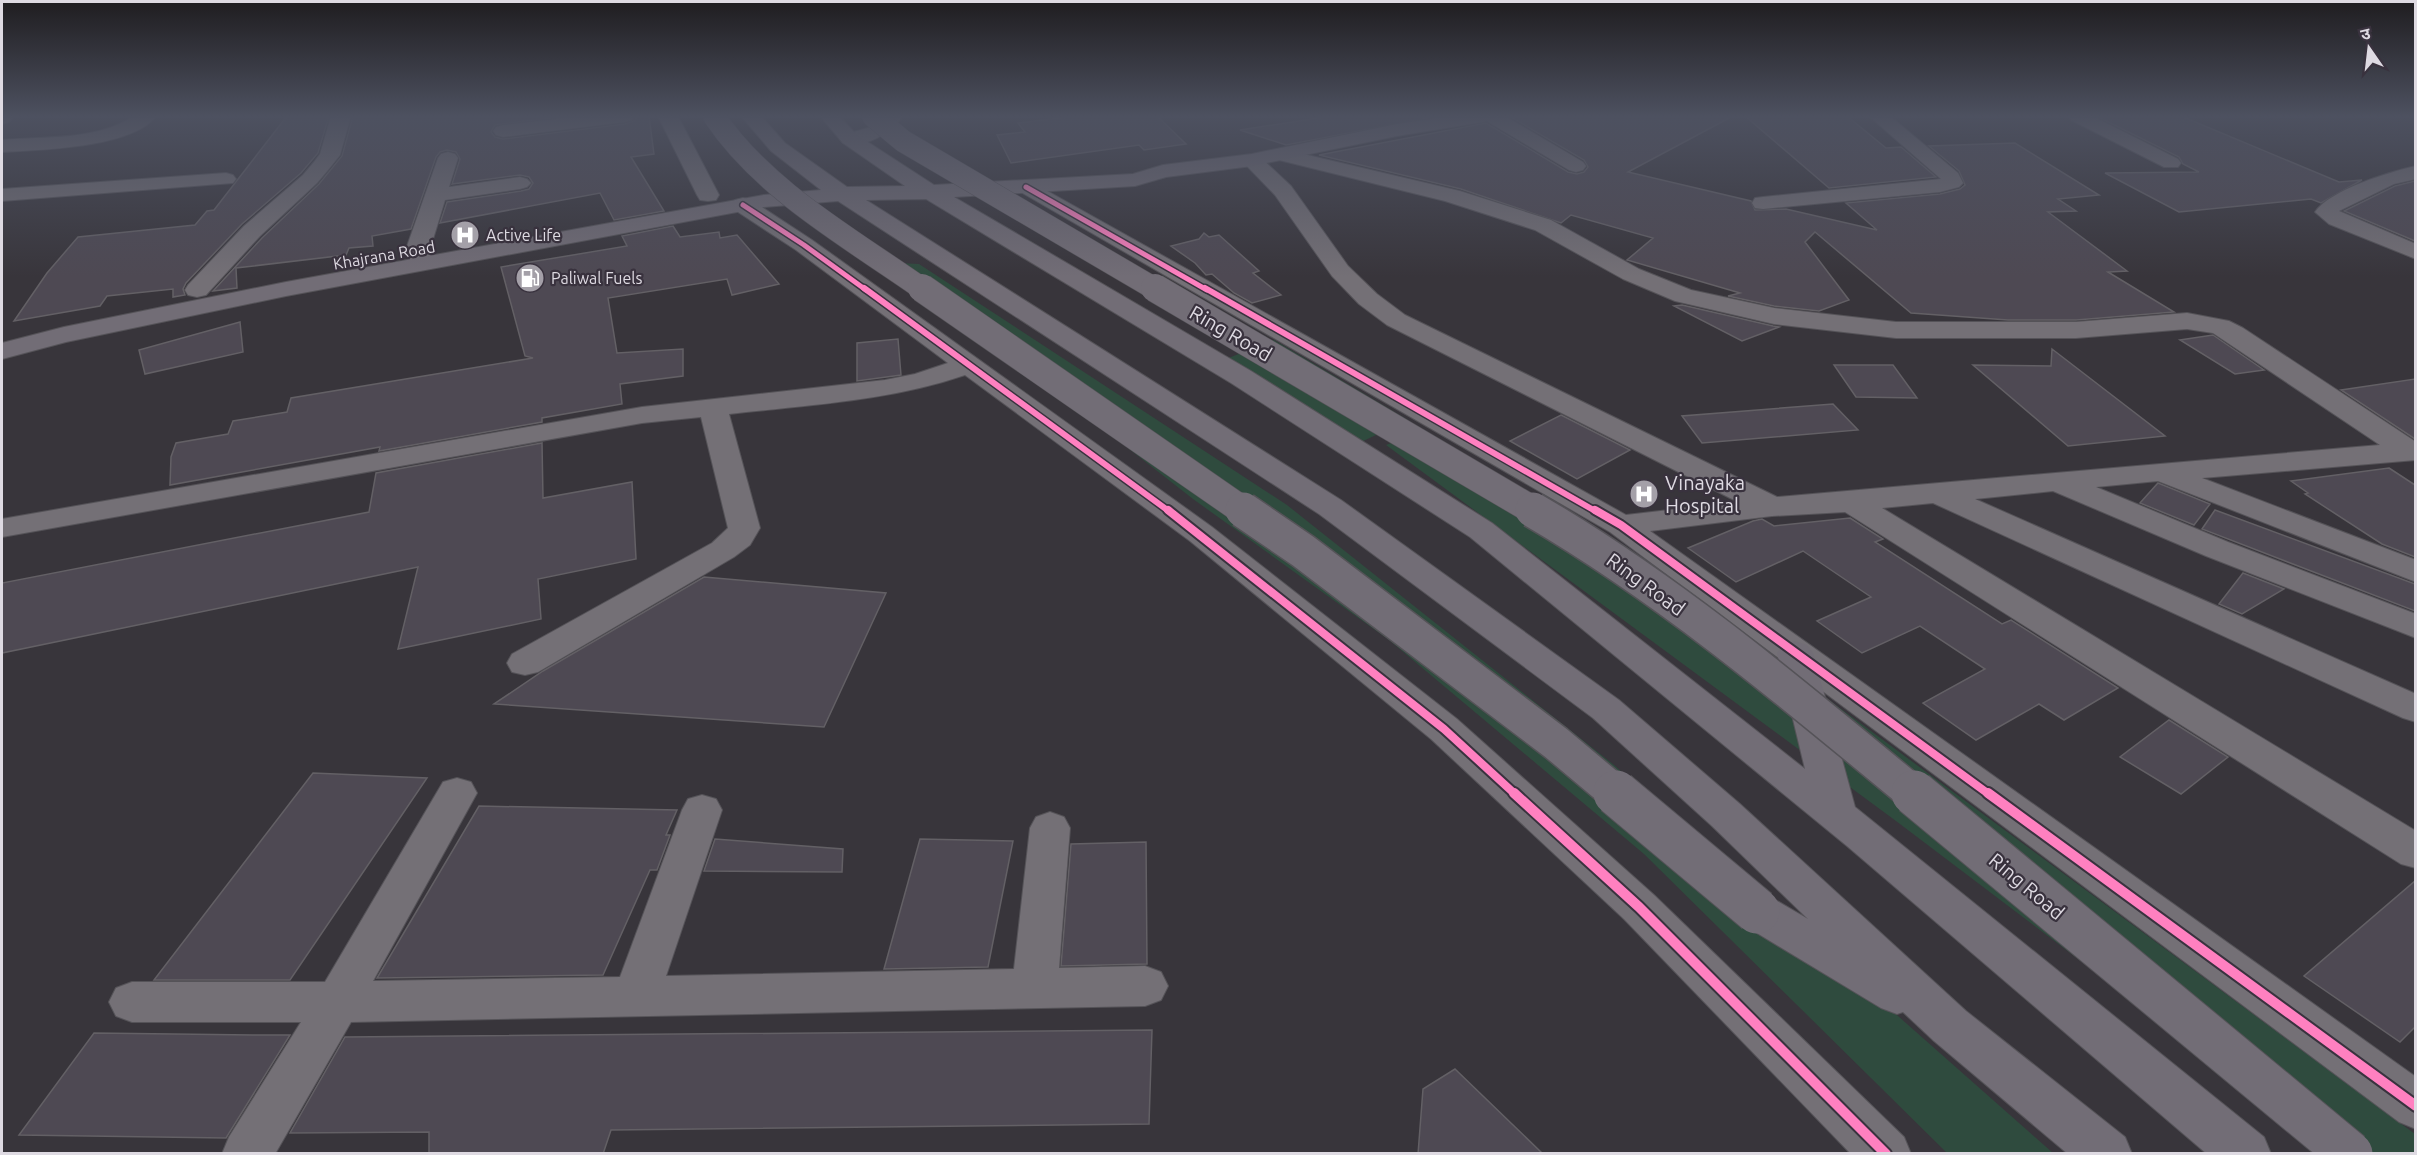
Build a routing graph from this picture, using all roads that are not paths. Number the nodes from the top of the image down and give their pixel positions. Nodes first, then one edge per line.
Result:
1 (318, 170) edge
2 (444, 170) edge
3 (695, 170) edge
4 (760, 170) edge
5 (809, 170) edge
6 (902, 170) edge
7 (952, 170) edge
8 (1084, 170) edge
9 (1156, 170) edge
10 (1172, 170) edge
11 (1262, 170) edge
12 (1344, 170) edge
13 (1943, 170) edge
14 (1163, 171) junction
15 (2415, 172) edge
16 (226, 179) dead end
17 (2387, 180) junction
18 (520, 183) dead end
19 (917, 184) junction
20 (832, 187) junction
21 (1026, 187) junction
22 (2415, 190) edge
23 (2, 195) edge
24 (436, 195) junction
25 (708, 195) junction
26 (1762, 203) dead end
27 (743, 205) junction
28 (2415, 252) edge
29 (420, 256) junction
30 (285, 281) junction
31 (198, 290) junction
32 (2, 333) edge
33 (2, 351) edge
34 (967, 365) junction
35 (713, 407) junction
36 (2406, 457) edge
37 (2160, 472) junction
38 (2056, 482) junction
39 (1937, 493) junction
40 (1851, 502) junction
41 (1772, 507) junction
42 (1621, 525) junction
43 (2, 528) edge
44 (2415, 572) edge
45 (2415, 627) edge
46 (1794, 653) junction
47 (525, 663) dead end
48 (2415, 709) edge
49 (457, 793) dead end
50 (702, 810) dead end
51 (1838, 817) junction
52 (1050, 828) dead end
53 (2415, 852) edge
54 (1145, 986) dead end
55 (1035, 988) junction
56 (636, 996) junction
57 (132, 1002) dead end
58 (338, 1002) junction
59 (1950, 1026) junction
60 (2415, 1106) edge
61 (247, 1154) edge
62 (1886, 1154) edge
63 (2107, 1154) edge
64 (2247, 1154) edge
65 (2350, 1154) edge

1 - 31 street
2 - 24 street
3 - 25 street
4 - 59 main road, bridge
5 - 20 main road
6 - 19 main road, Ring Road
7 - 65 main road, Ring Road, bridge
8 - 19 main road, Khajrana Road
9 - 14 main road, Khajrana Road
10 - 14 main road
11 - 41 street
12 - 36 street
13 - 26 street
14 - 21 main road, Khajrana Road
15 - 17 street
16 - 23 street
17 - 22 street
17 - 28 street
18 - 24 street
19 - 20 main road, Khajrana Road
19 - 20 main road, Khajrana Road
19 - 21 main road, Khajrana Road
19 - 51 main road, Ring Road
20 - 25 main road, Khajrana Road
20 - 27 main road, Khajrana Road
20 - 59 main road
21 - 42 street
24 - 29 street
25 - 29 main road, Khajrana Road
27 - 29 main road, Khajrana Road
27 - 34 street
29 - 30 main road, Khajrana Road
30 - 31 main road, Khajrana Road
30 - 33 main road, Khajrana Road
31 - 32 main road, Khajrana Road
34 - 35 street
34 - 62 street
35 - 43 street
35 - 47 street
36 - 37 street
37 - 38 street
37 - 44 street
38 - 39 street
38 - 45 street
39 - 40 street
39 - 48 street
40 - 41 street
40 - 53 street
41 - 42 street
42 - 46 street
46 - 51 main road
46 - 60 street
49 - 58 street
50 - 56 street
51 - 64 main road, Ring Road
52 - 55 street
54 - 55 street
55 - 56 street
56 - 58 street
57 - 58 street
58 - 61 street
59 - 63 main road

